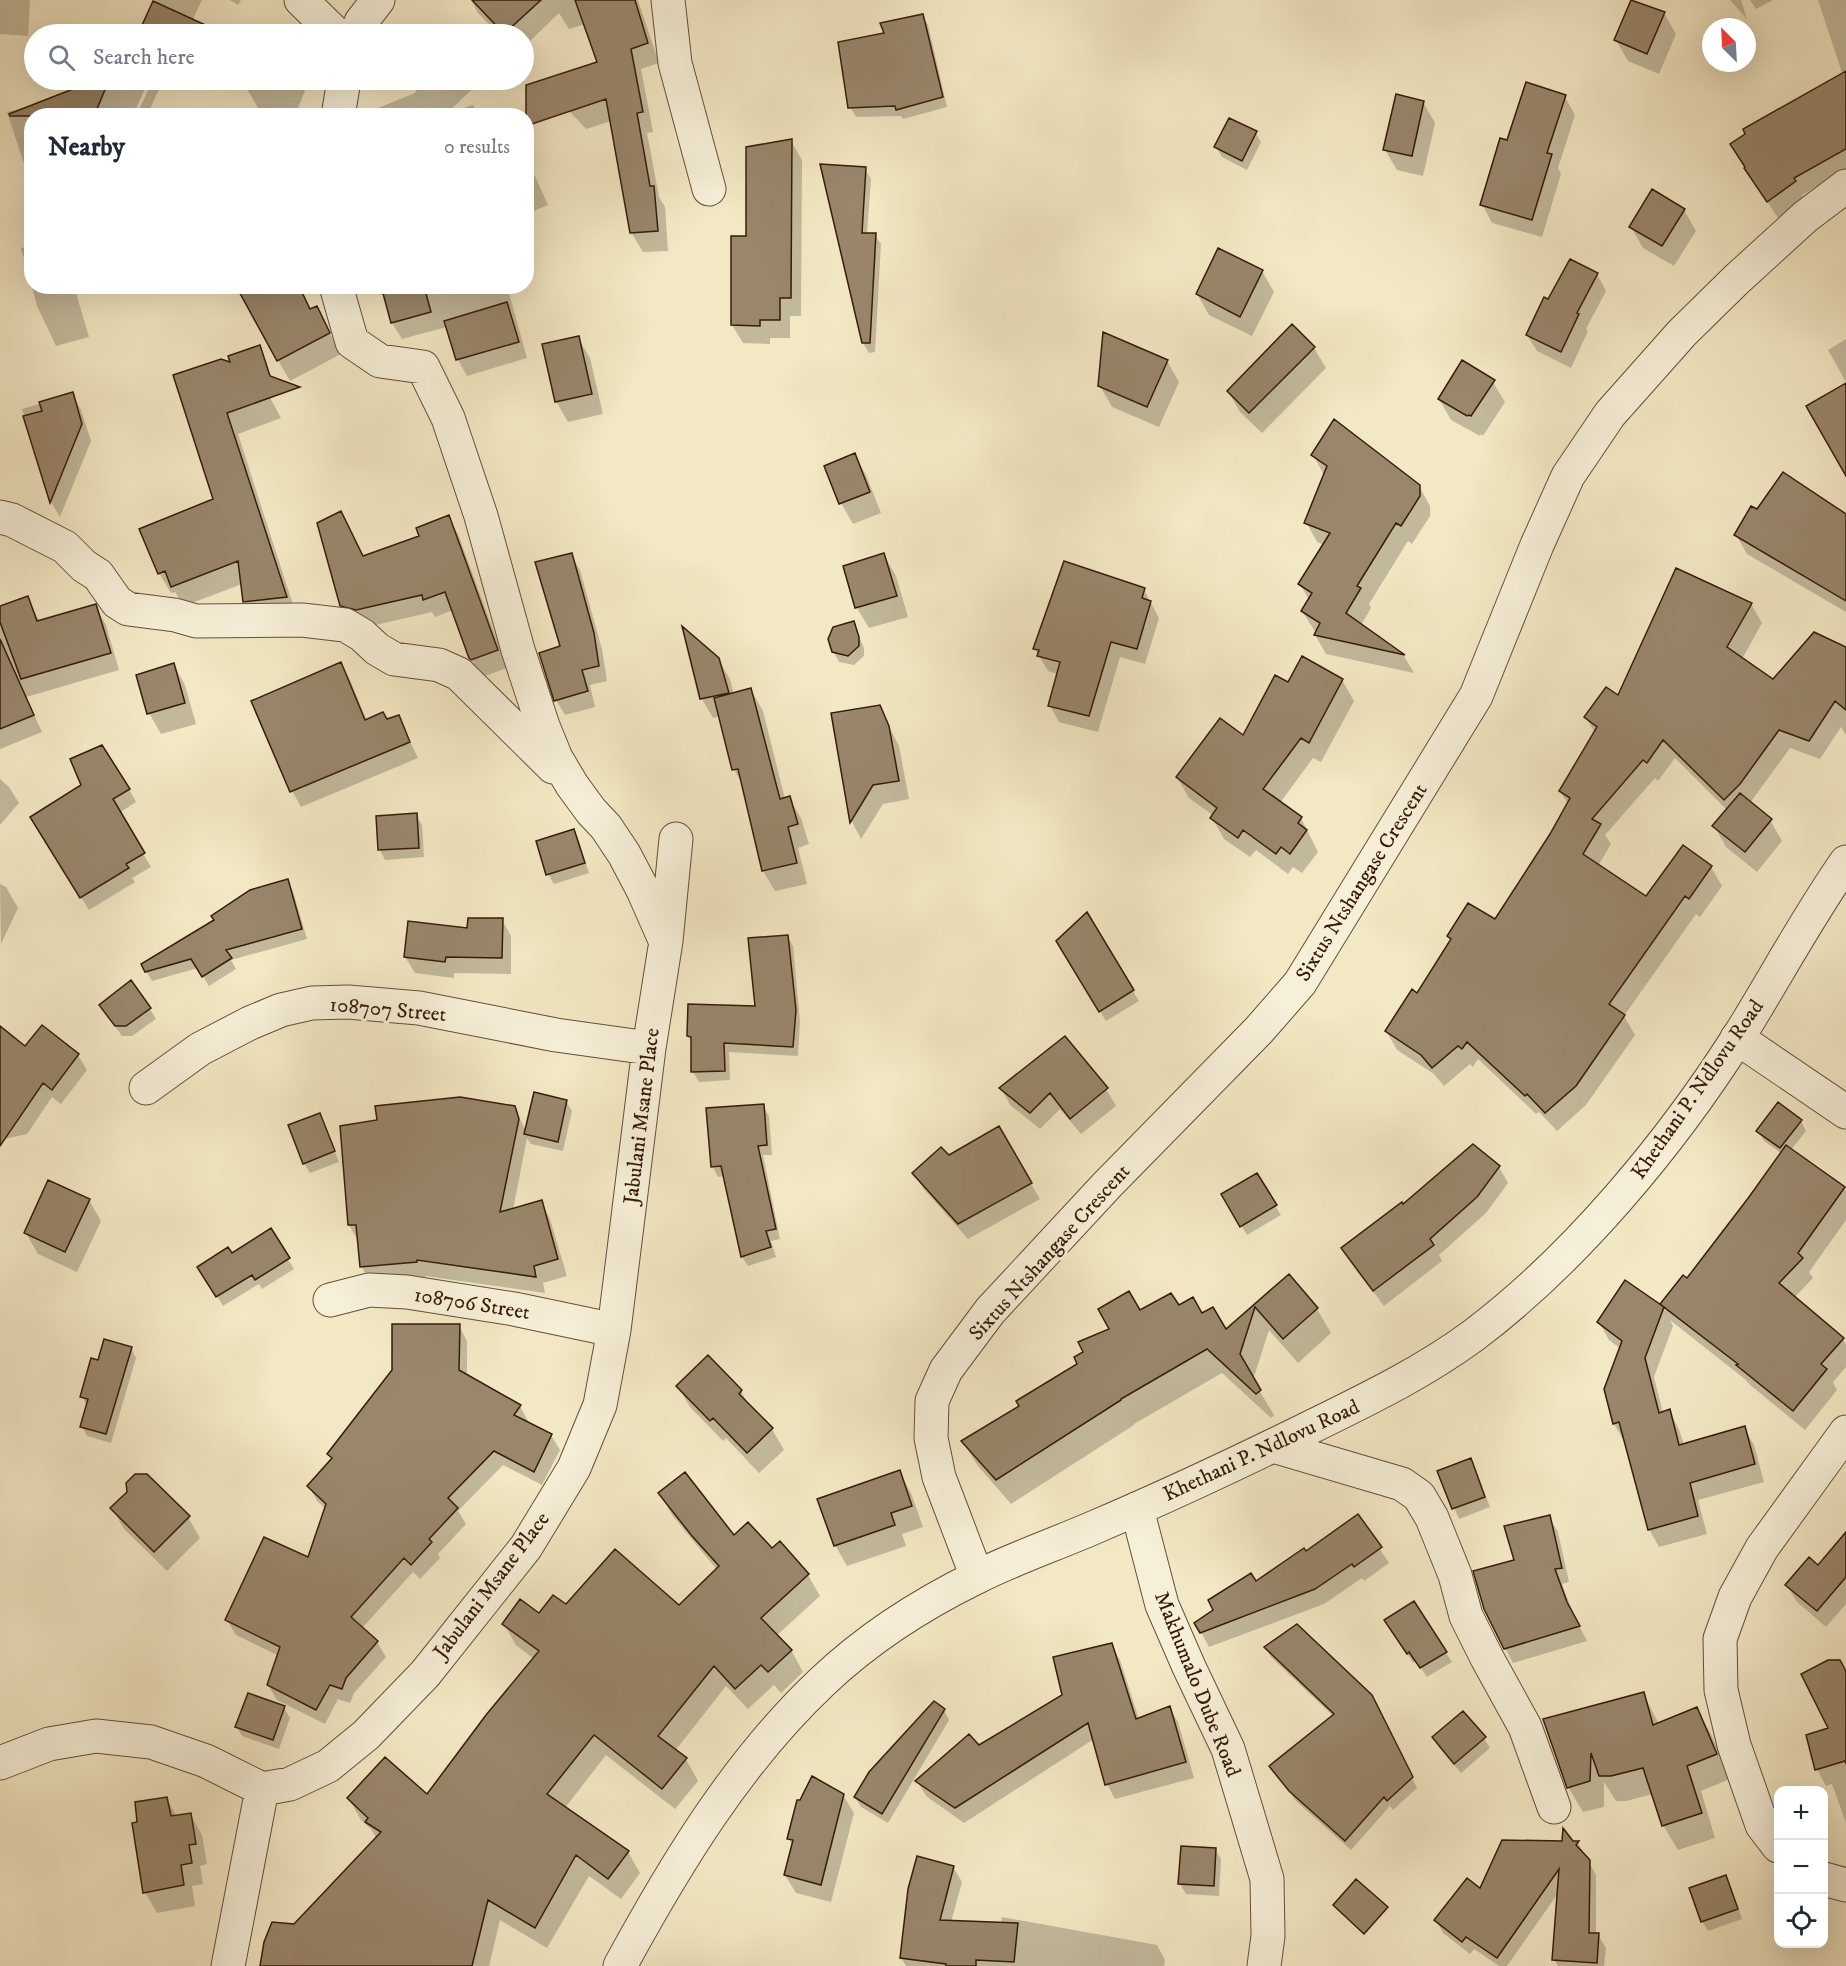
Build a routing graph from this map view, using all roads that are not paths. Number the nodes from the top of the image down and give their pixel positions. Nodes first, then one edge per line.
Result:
1 (301, 0) edge
2 (378, 0) edge
3 (668, 0) edge
4 (326, 24) edge
5 (360, 24) edge
6 (342, 90) edge
7 (339, 108) edge
8 (1846, 186) edge
9 (709, 189) dead end
10 (338, 294) edge
11 (0, 517) edge
12 (572, 785) junction
13 (676, 839) dead end
14 (1846, 861) edge
15 (666, 942) junction
16 (1737, 1038) junction
17 (649, 1048) junction
18 (146, 1088) dead end
19 (1846, 1112) edge
20 (330, 1300) dead end
21 (614, 1330) junction
22 (1846, 1432) edge
23 (1273, 1446) junction
24 (1137, 1509) junction
25 (977, 1577) junction
26 (0, 1763) edge
27 (262, 1789) junction
28 (1554, 1807) dead end
29 (1774, 1840) edge
30 (1828, 1880) edge
31 (1846, 1885) edge
32 (228, 1966) edge
33 (620, 1966) edge
34 (1264, 1966) edge

1 - 4 street
2 - 5 street
3 - 9 street
6 - 7 street
8 - 25 street, Sixtus Ntshangase Crescent
10 - 12 street
11 - 12 street
12 - 15 street
13 - 15 street, Jabulani Msane Place
14 - 16 street, Khethani P. Ndlovu Road
15 - 17 street, Jabulani Msane Place
16 - 19 street
16 - 23 street, Khethani P. Ndlovu Road
17 - 18 street, 108707 Street
17 - 21 street, Jabulani Msane Place
20 - 21 street, 108706 Street
21 - 27 street, Jabulani Msane Place
22 - 29 street
23 - 24 street, Khethani P. Ndlovu Road
23 - 28 street
24 - 25 street, Khethani P. Ndlovu Road
24 - 34 street, Makhumalo Dube Road
25 - 33 street, Khethani P. Ndlovu Road
26 - 27 street
27 - 32 street
30 - 31 street

